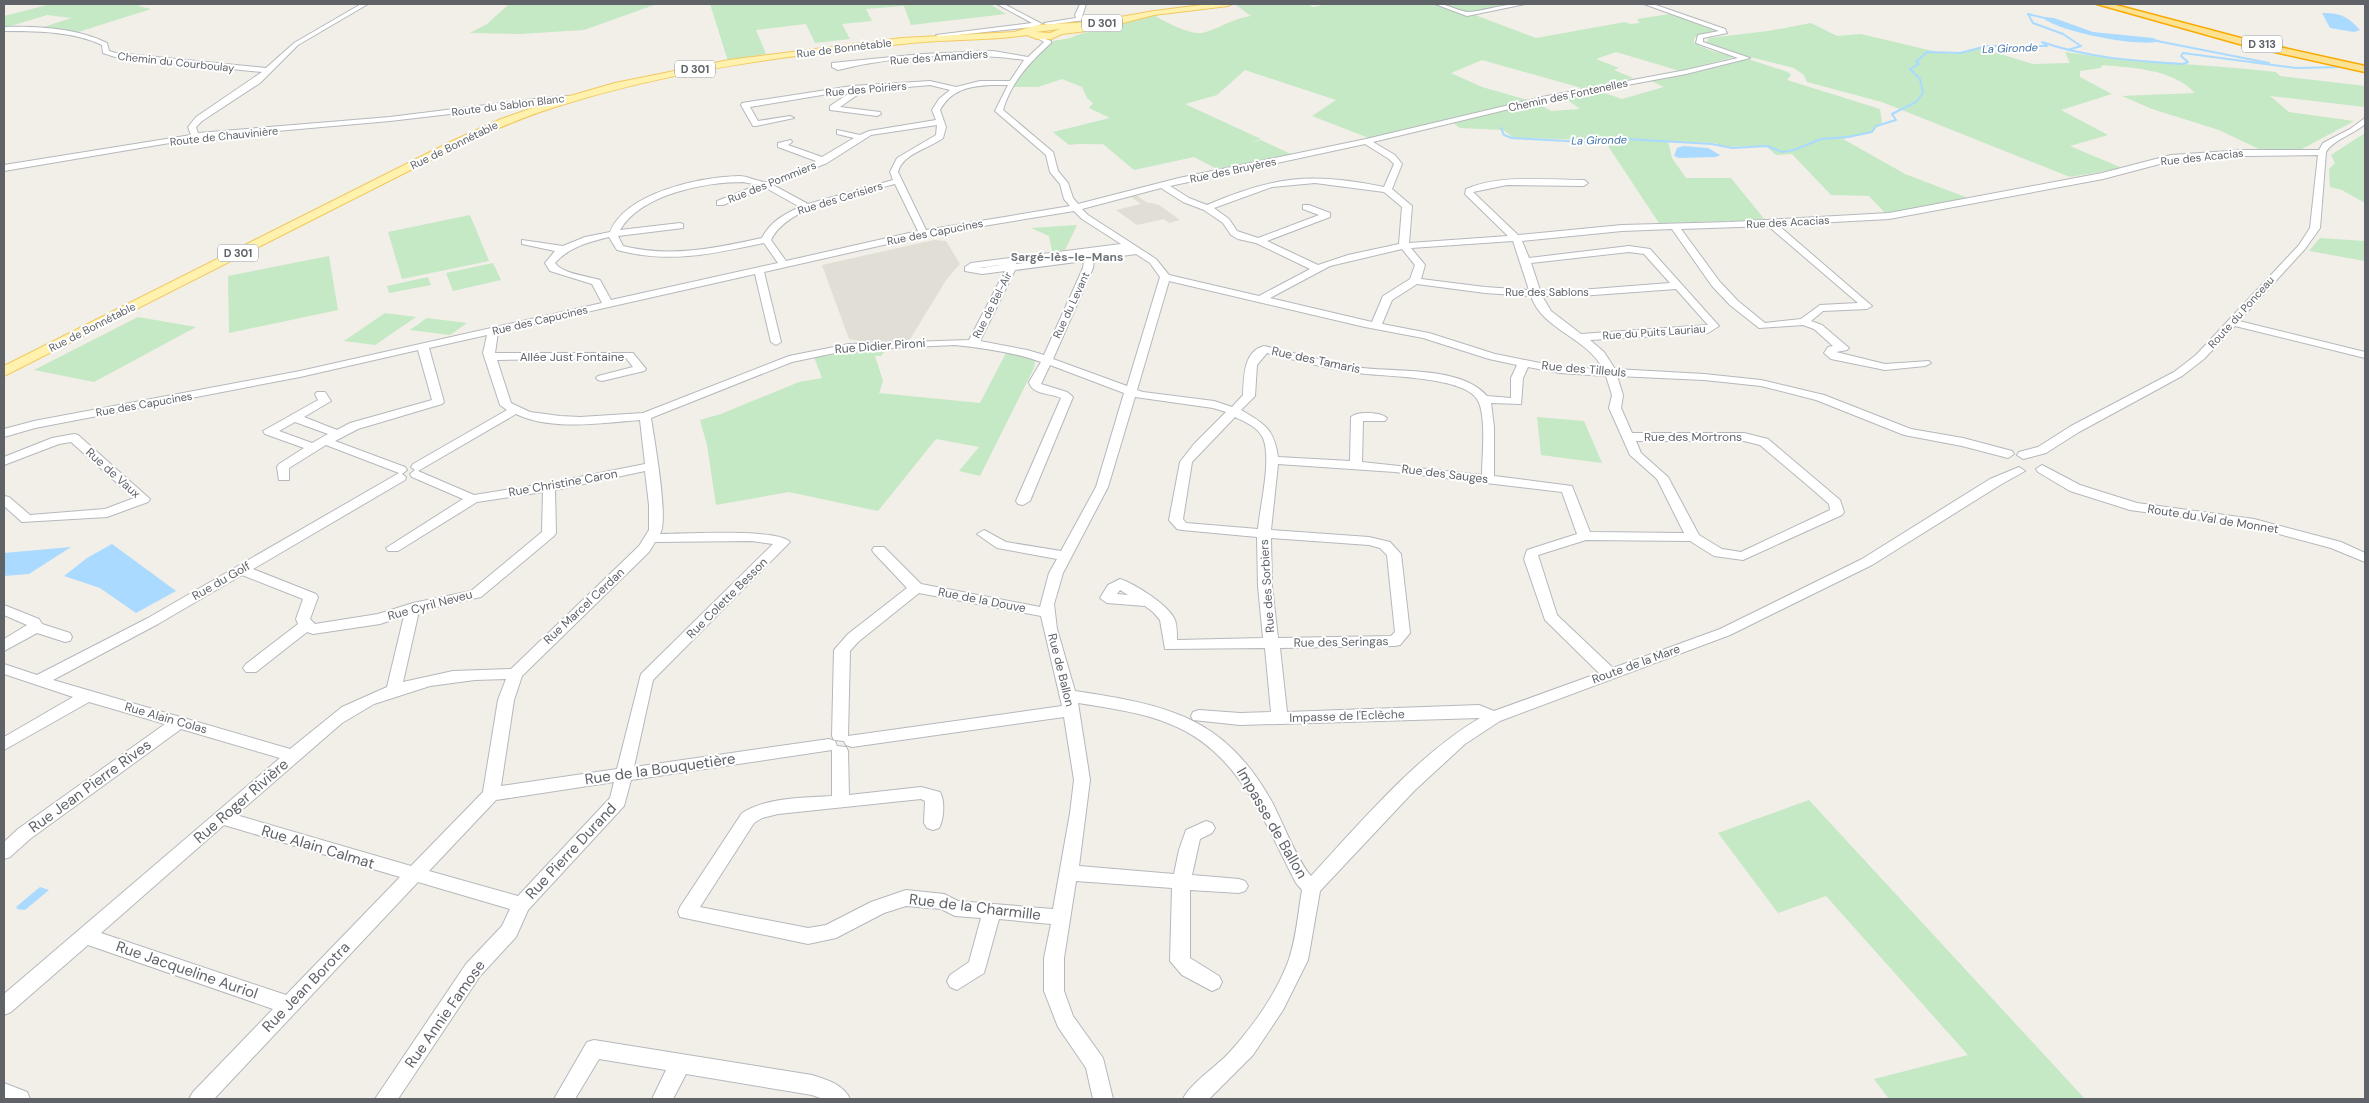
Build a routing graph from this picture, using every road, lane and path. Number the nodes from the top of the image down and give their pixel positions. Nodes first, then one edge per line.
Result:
1 (365, 4) edge
2 (1000, 4) edge
3 (1083, 4) edge
4 (1228, 4) edge
5 (1438, 4) edge
6 (1522, 4) edge
7 (1647, 4) edge
8 (2102, 4) edge
9 (2111, 4) edge
10 (1154, 13) junction
11 (1104, 17) dead end
12 (1080, 20) junction
13 (1047, 26) junction
14 (4, 29) edge
15 (1033, 30) junction
16 (1058, 34) junction
17 (1037, 53) junction
18 (1029, 59) junction
19 (850, 65) dead end
20 (2365, 68) edge
21 (269, 71) junction
22 (1012, 82) junction
23 (957, 88) junction
24 (861, 89) junction
25 (572, 98) junction
26 (445, 113) joint
27 (877, 114) dead end
28 (790, 118) dead end
29 (2365, 120) edge
30 (940, 122) junction
31 (840, 132) dead end
32 (199, 136) junction
33 (1390, 136) joint
34 (859, 137) junction
35 (1366, 141) junction
36 (788, 142) dead end
37 (2322, 152) junction
38 (824, 161) junction
39 (4, 168) edge
40 (898, 181) junction
41 (1584, 183) dead end
42 (766, 185) junction
43 (1162, 185) junction
44 (1387, 190) junction
45 (720, 203) dead end
46 (806, 206) junction
47 (1076, 207) junction
48 (1306, 207) dead end
49 (1207, 208) junction
50 (1769, 222) junction
51 (680, 226) dead end
52 (1674, 226) junction
53 (923, 233) junction
54 (613, 235) junction
55 (1517, 238) junction
56 (766, 240) junction
57 (1259, 241) junction
58 (525, 242) dead end
59 (1404, 246) junction
60 (562, 249) junction
61 (1136, 249) junction
62 (1087, 255) junction
63 (1526, 261) junction
64 (784, 265) junction
65 (1318, 268) junction
66 (759, 270) junction
67 (1164, 277) junction
68 (1415, 281) junction
69 (1680, 286) junction
70 (1535, 293) junction
71 (1259, 300) junction
72 (608, 304) junction
73 (1804, 322) junction
74 (2231, 322) junction
75 (1376, 326) junction
76 (492, 331) junction
77 (1581, 337) junction
78 (776, 342) dead end
79 (972, 343) junction
80 (423, 346) junction
81 (2365, 355) edge
82 (490, 357) junction
83 (1046, 358) junction
84 (1524, 363) junction
85 (1925, 363) dead end
86 (4, 372) edge
87 (1612, 372) junction
88 (602, 378) dead end
89 (1132, 392) junction
90 (321, 394) dead end
91 (1480, 396) junction
92 (513, 411) junction
93 (1234, 411) junction
94 (645, 416) junction
95 (294, 418) junction
96 (1381, 418) dead end
97 (4, 433) edge
98 (338, 434) junction
99 (1628, 437) junction
100 (319, 444) junction
101 (1272, 460) junction
102 (4, 461) edge
103 (2009, 463) junction
104 (2039, 463) junction
105 (1356, 465) junction
106 (652, 466) junction
107 (416, 470) junction
108 (400, 473) junction
109 (284, 477) dead end
110 (1488, 479) junction
111 (549, 487) junction
112 (473, 499) junction
113 (4, 500) edge
114 (1023, 501) dead end
115 (1264, 533) junction
116 (984, 534) dead end
117 (1585, 536) junction
118 (1693, 537) junction
119 (652, 538) junction
120 (393, 548) dead end
121 (880, 550) dead end
122 (1066, 556) junction
123 (2365, 558) edge
124 (240, 569) junction
125 (916, 588) junction
126 (1146, 601) dead end
127 (413, 608) junction
128 (4, 610) edge
129 (1048, 613) junction
130 (306, 625) junction
131 (35, 627) junction
132 (65, 637) dead end
133 (1271, 643) junction
134 (4, 646) edge
135 (251, 668) dead end
136 (4, 669) edge
137 (515, 674) junction
138 (1610, 674) junction
139 (40, 680) junction
140 (394, 689) junction
141 (87, 696) junction
142 (1070, 704) junction
143 (1199, 716) dead end
144 (1494, 717) junction
145 (1280, 718) junction
146 (179, 722) junction
147 (840, 743) junction
148 (4, 744) edge
149 (293, 756) junction
150 (626, 774) junction
151 (491, 794) junction
152 (841, 802) junction
153 (222, 818) junction
154 (934, 823) dead end
155 (1206, 828) dead end
156 (4, 852) edge
157 (1069, 873) junction
158 (413, 875) junction
159 (1183, 882) junction
160 (1239, 886) dead end
161 (1311, 888) junction
162 (521, 905) junction
163 (992, 911) junction
164 (1060, 917) junction
165 (86, 936) junction
166 (956, 981) dead end
167 (1212, 982) dead end
168 (288, 1005) junction
169 (4, 1006) edge
170 (680, 1064) junction
171 (4, 1093) edge
172 (20, 1099) edge
173 (200, 1099) edge
174 (386, 1099) edge
175 (564, 1099) edge
176 (662, 1099) edge
177 (839, 1099) edge
178 (1103, 1099) edge
179 (1194, 1099) edge

1 - 21 street
2 - 15 street
3 - 12 street
4 - 10 main road, D 301
5 - 6 street
7 - 33 street, Chemin des Fontenelles
8 - 20 highway, D 313
9 - 20 highway, D 313
10 - 13 main road, D 301
10 - 16 main road, D 301
11 - 12 street
12 - 13 street
13 - 15 main road
13 - 16 main road
14 - 21 street, Chemin du Courboulay
15 - 16 main road
15 - 17 street
15 - 25 main road, Rue de Bonnétable / D 301
16 - 17 street
17 - 18 street
18 - 19 street, Rue des Amandiers
18 - 22 street
21 - 32 street
22 - 23 street
22 - 47 street
23 - 24 street, Rue des Poiriers
23 - 30 street
24 - 27 street
24 - 28 street, Rue des Poiriers
25 - 26 street, Route du Sablon Blanc
25 - 86 main road, Rue de Bonnétable / D 301
26 - 32 street, Route de Chauvinière
29 - 37 street
30 - 34 street, Rue des Pommiers
30 - 40 street
31 - 34 street
32 - 39 street, Route de Chauvinière
33 - 35 street, Rue des Bruyères
34 - 38 street, Rue des Pommiers
35 - 43 street, Rue des Bruyères
35 - 44 street
36 - 38 street, Rue des Pommiers
37 - 50 street, Rue des Acacias
37 - 74 street, Route du Ponceau
38 - 42 street, Rue des Pommiers
40 - 46 street, Rue des Cerisiers
40 - 53 street
41 - 55 street
42 - 45 street, Rue des Pommiers
42 - 46 street
42 - 54 street
43 - 47 street, Rue des Bruyères
43 - 49 street
44 - 49 street
44 - 59 street
46 - 56 street, Rue des Cerisiers
47 - 53 street, Rue des Capucines
47 - 61 street
48 - 57 street
49 - 57 street
50 - 52 street, Rue des Acacias
50 - 73 street
51 - 54 street
52 - 55 street, Rue des Acacias
52 - 73 street
53 - 64 street, Rue des Capucines
54 - 56 street
54 - 60 street
55 - 59 street, Rue des Acacias
55 - 63 street
56 - 64 street
57 - 65 street
58 - 60 street
59 - 65 street, Rue des Acacias
59 - 68 street
60 - 72 street
61 - 62 street
61 - 67 street
62 - 79 street, Rue de Bel-Air
62 - 83 street, Rue du Levant
63 - 69 street, Rue du Puits Lauriau
63 - 70 street
64 - 66 street, Rue des Capucines
65 - 71 street, Rue des Acacias
66 - 72 street, Rue des Capucines
66 - 78 street
67 - 71 street, Rue des Tilleuls
67 - 89 street, Rue de Ballon
68 - 70 street, Rue des Sablons
68 - 75 street
69 - 70 street, Rue des Sablons
69 - 77 street, Rue du Puits Lauriau
70 - 77 street
71 - 75 street, Rue des Tilleuls
72 - 76 street, Rue des Capucines
73 - 85 street
74 - 81 street
74 - 104 street, Route du Ponceau
75 - 84 street, Rue des Tilleuls
76 - 80 street, Rue des Capucines
76 - 82 street
77 - 87 street
79 - 83 street, Rue Didier Pironi
79 - 94 street, Rue Didier Pironi
80 - 97 street, Rue des Capucines
80 - 98 street
82 - 88 street, Allée Just Fontaine
82 - 92 street
83 - 89 street, Rue Didier Pironi
83 - 114 street, Rue du Levant
84 - 87 street, Rue des Tilleuls
84 - 91 street
87 - 99 street, Rue des Mortrons
87 - 103 street, Rue des Tilleuls
89 - 93 street, Rue des Sorbiers
89 - 122 street, Rue de Ballon
90 - 95 street
91 - 93 street, Rue des Tamaris
91 - 110 street
92 - 94 street, Rue Didier Pironi
92 - 107 street
93 - 101 street, Rue des Sorbiers
93 - 115 street, Rue des Tamaris
94 - 106 street
95 - 98 street
95 - 100 street
96 - 105 street
98 - 100 street
99 - 118 street, Rue des Mortrons
99 - 118 street, Rue des Mortrons
100 - 108 street
100 - 109 street
101 - 105 street, Rue des Sauges
101 - 115 street, Rue des Sorbiers
102 - 113 street, Rue de Vaux
103 - 104 street
103 - 104 street
103 - 138 street, Route de la Mare
104 - 123 street, Route du Val de Monnet
105 - 110 street, Rue des Sauges
106 - 111 street, Rue Christine Caron
106 - 119 street
107 - 108 street
107 - 112 street
108 - 124 street, Rue du Golf
110 - 117 street, Rue des Sauges
111 - 112 street, Rue Christine Caron
111 - 127 street, Rue Cyril Neveu
112 - 120 street, Rue Christine Caron
115 - 133 street, Rue des Sorbiers
115 - 133 street, Rue des Seringas
116 - 122 street
117 - 118 street
117 - 138 street
119 - 137 street, Rue Marcel Cerdan
119 - 150 street, Rue Colette Besson
121 - 125 street
122 - 129 street, Rue de Ballon
124 - 130 street
124 - 139 street, Rue du Golf
125 - 129 street, Rue de la Douve
125 - 147 street
126 - 133 street, Rue des Sorbiers
127 - 130 street, Rue Cyril Neveu
127 - 140 street
128 - 131 street
129 - 142 street, Rue de Ballon
130 - 135 street
131 - 132 street
131 - 134 street
133 - 145 street, Rue des Sorbiers
136 - 139 street, Rue Alain Colas
137 - 140 street, Rue Roger Rivière
137 - 151 street, Rue Marcel Cerdan
138 - 144 street, Route de la Mare
139 - 141 street, Rue Alain Colas
140 - 149 street, Rue Roger Rivière
141 - 146 street, Rue Alain Colas
141 - 148 street
142 - 147 street, Rue de la Bouquetière
142 - 157 street, Rue de Ballon
142 - 161 street, Impasse de Ballon
143 - 145 street, Impasse de l'Eclèche
144 - 145 street, Impasse de l'Eclèche
144 - 161 street, Route de la Mare
146 - 149 street, Rue Alain Colas
146 - 156 street, Rue Jean Pierre Rives
147 - 150 street, Rue de la Bouquetière
147 - 152 street
149 - 153 street, Rue Roger Rivière
150 - 151 street, Rue de la Bouquetière
150 - 162 street, Rue Pierre Durand
151 - 158 street, Rue Jean Borotra
152 - 154 street, Rue de la Charmille
152 - 163 street, Rue de la Charmille
153 - 158 street, Rue Alain Calmat
153 - 165 street, Rue Roger Rivière
155 - 159 street
157 - 159 street
157 - 164 street, Rue de Ballon
158 - 162 street, Rue Pierre Durand
158 - 168 street, Rue Jean Borotra
159 - 160 street
159 - 167 street
161 - 179 street
162 - 174 street, Rue Annie Famose
163 - 164 street, Rue de la Charmille
163 - 166 street
164 - 178 street, Rue de Ballon
165 - 168 street, Rue Jacqueline Auriol
165 - 169 street, Rue Roger Rivière
168 - 173 street, Rue Jean Borotra
170 - 175 street
170 - 176 street
170 - 177 street
171 - 172 street

